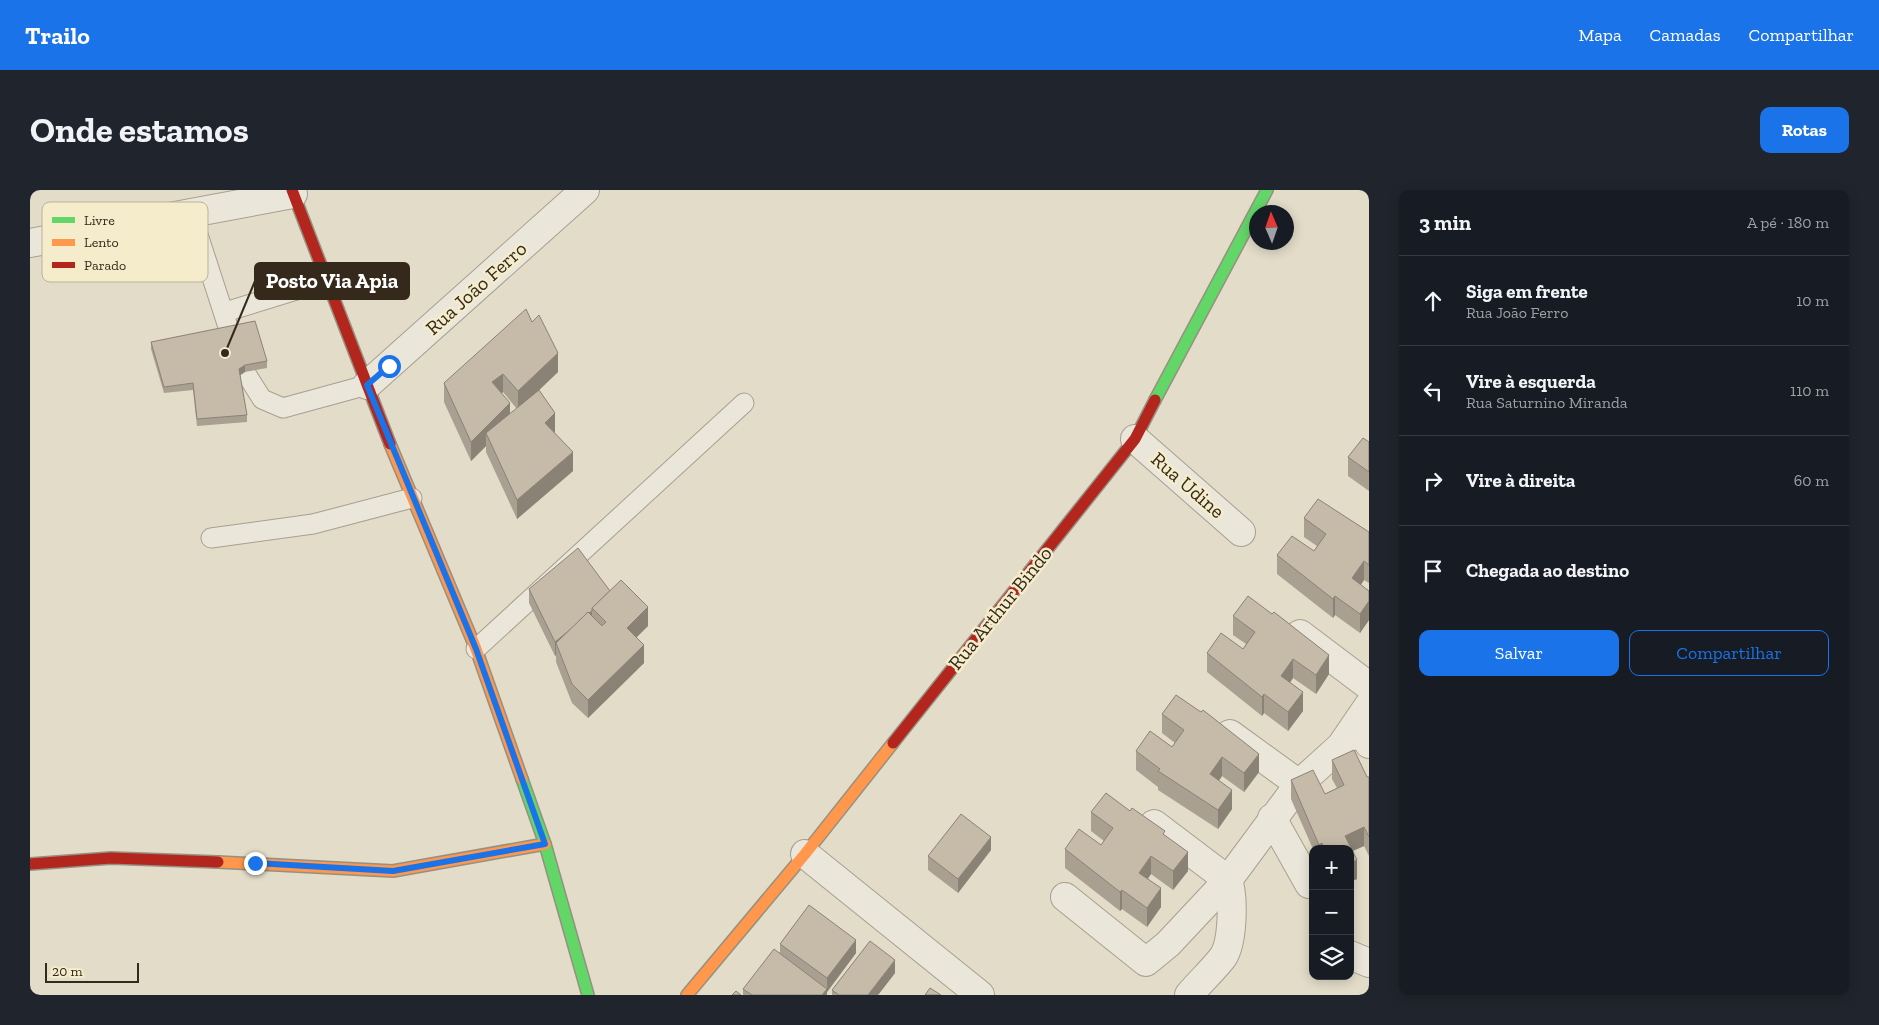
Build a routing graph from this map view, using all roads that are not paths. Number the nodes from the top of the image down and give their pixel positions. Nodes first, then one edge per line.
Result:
1 (585, 190) edge
2 (1267, 190) edge
3 (292, 192) edge
4 (208, 209) edge
5 (208, 264) edge
6 (326, 281) junction
7 (224, 312) junction
8 (230, 333) edge
9 (245, 372) edge
10 (367, 385) junction
11 (744, 403) dead end
12 (1135, 439) junction
13 (412, 498) junction
14 (1241, 532) dead end
15 (211, 538) dead end
16 (1296, 632) edge
17 (476, 649) junction
18 (1369, 686) edge
19 (1369, 705) edge
20 (1230, 734) edge
21 (1361, 742) edge
22 (1299, 784) junction
23 (1272, 818) junction
24 (1154, 824) edge
25 (545, 844) junction
26 (805, 854) junction
27 (30, 864) edge
28 (1228, 880) junction
29 (1309, 884) dead end
30 (1065, 897) dead end
31 (1354, 957) edge
32 (1369, 963) edge
33 (588, 995) edge
34 (687, 995) edge
35 (980, 995) edge
36 (1189, 995) edge

1 - 10 street, Rua João Ferro
2 - 12 street, Rua Arthur Bindo
3 - 4 street
3 - 6 street
5 - 7 lane
6 - 7 lane
6 - 10 street
7 - 8 lane
9 - 10 lane
10 - 13 street
11 - 17 lane
12 - 14 street, Rua Udine
12 - 26 street, Rua Arthur Bindo
13 - 15 lane
13 - 17 street
16 - 18 street
17 - 25 street
19 - 21 street
20 - 22 street
21 - 22 street
22 - 23 street
23 - 28 street
23 - 29 street
24 - 28 street
25 - 27 street
25 - 33 street
26 - 34 street, Rua Arthur Bindo
26 - 35 street
28 - 30 street
28 - 36 street
31 - 32 street

